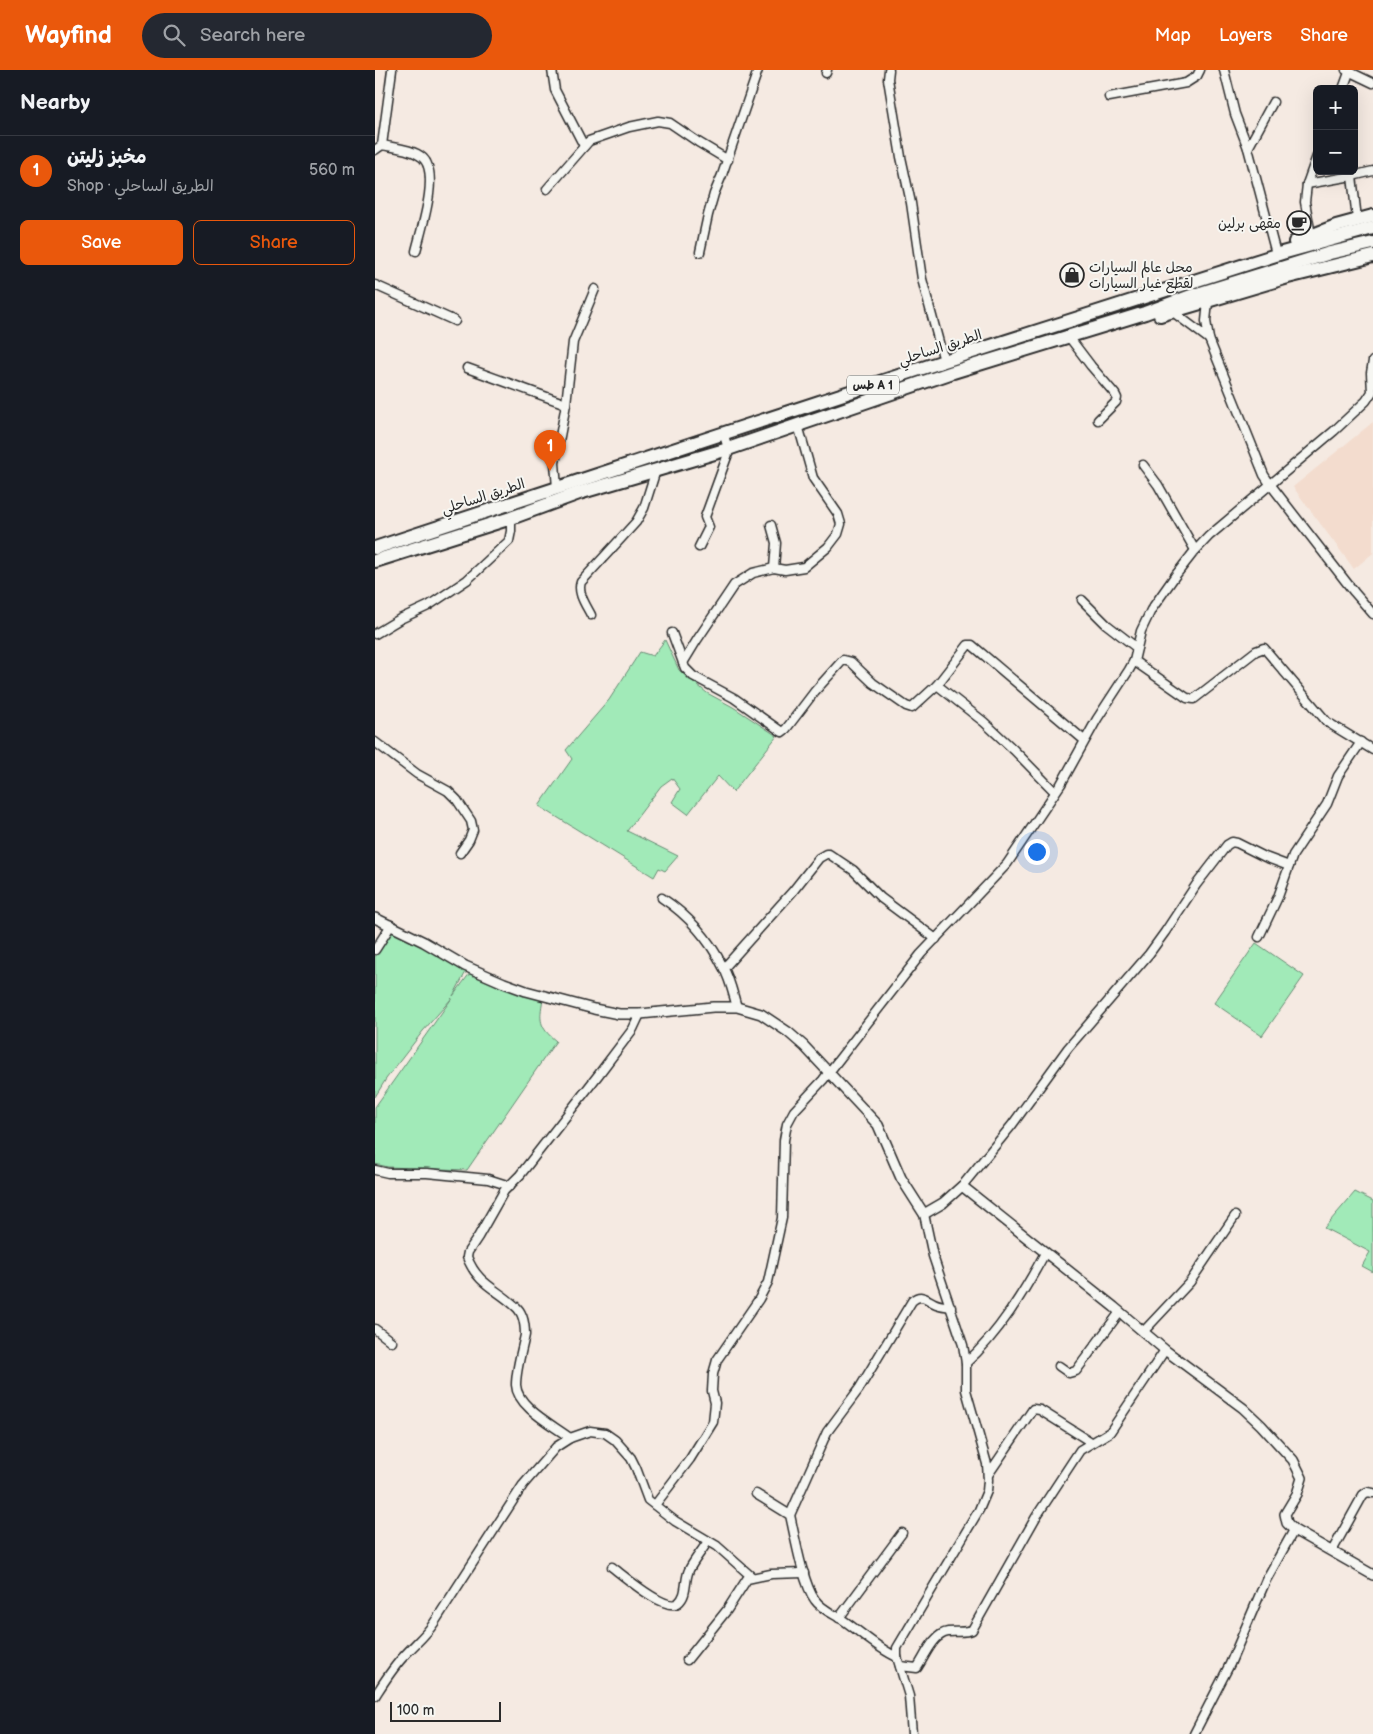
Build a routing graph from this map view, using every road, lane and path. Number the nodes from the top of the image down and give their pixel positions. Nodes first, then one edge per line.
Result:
1 (392, 70) edge
2 (552, 70) edge
3 (758, 70) edge
4 (889, 70) edge
5 (1200, 70) edge
6 (1224, 70) edge
7 (1348, 71) edge
8 (1373, 83) edge
9 (1344, 85) edge
10 (1109, 97) dead end
11 (1273, 102) dead end
12 (382, 145) junction
13 (584, 146) junction
14 (1248, 148) junction
15 (375, 150) edge
16 (728, 160) junction
17 (1313, 167) edge
18 (1373, 171) edge
19 (1352, 176) junction
20 (1307, 184) junction
21 (547, 189) dead end
22 (1373, 216) edge
23 (1357, 219) junction
24 (1373, 228) edge
25 (1311, 236) junction
26 (1373, 243) edge
27 (1275, 250) junction
28 (416, 251) dead end
29 (700, 252) dead end
30 (1373, 256) edge
31 (1258, 261) junction
32 (375, 285) edge
33 (595, 289) dead end
34 (1208, 302) junction
35 (1173, 312) junction
36 (1145, 313) junction
37 (455, 321) dead end
38 (1069, 337) junction
39 (1209, 339) junction
40 (944, 361) junction
41 (1373, 361) edge
42 (467, 368) dead end
43 (566, 404) junction
44 (1098, 420) dead end
45 (797, 425) junction
46 (724, 434) junction
47 (728, 449) junction
48 (1143, 465) dead end
49 (634, 469) junction
50 (656, 470) junction
51 (1270, 484) junction
52 (557, 488) junction
53 (511, 518) junction
54 (771, 525) dead end
55 (699, 547) dead end
56 (375, 548) edge
57 (1195, 550) junction
58 (375, 561) edge
59 (774, 568) junction
60 (1082, 600) dead end
61 (1373, 614) edge
62 (591, 615) dead end
63 (673, 633) dead end
64 (375, 634) edge
65 (1137, 648) junction
66 (1133, 661) junction
67 (683, 663) junction
68 (937, 685) junction
69 (1084, 740) junction
70 (375, 742) edge
71 (1361, 742) junction
72 (1373, 750) edge
73 (1055, 792) junction
74 (461, 853) dead end
75 (1289, 866) junction
76 (662, 898) dead end
77 (375, 918) edge
78 (391, 925) junction
79 (1259, 937) dead end
80 (936, 938) junction
81 (375, 950) edge
82 (724, 968) junction
83 (737, 1007) junction
84 (640, 1014) junction
85 (828, 1072) junction
86 (375, 1170) edge
87 (510, 1186) junction
88 (961, 1186) junction
89 (924, 1214) junction
90 (1235, 1216) dead end
91 (1045, 1253) junction
92 (951, 1307) junction
93 (1120, 1312) junction
94 (375, 1329) edge
95 (1143, 1332) junction
96 (393, 1342) dead end
97 (1165, 1350) junction
98 (967, 1363) junction
99 (1059, 1366) dead end
100 (570, 1438) junction
101 (1091, 1442) junction
102 (988, 1475) junction
103 (1373, 1493) edge
104 (756, 1494) dead end
105 (655, 1504) junction
106 (790, 1515) junction
107 (1294, 1530) junction
108 (902, 1533) dead end
109 (708, 1541) junction
110 (1332, 1551) junction
111 (612, 1567) dead end
112 (804, 1573) junction
113 (1373, 1575) edge
114 (752, 1577) junction
115 (839, 1618) junction
116 (897, 1657) junction
117 (687, 1660) dead end
118 (900, 1666) junction
119 (375, 1696) edge
120 (912, 1734) edge
121 (1194, 1734) edge

1 - 12 street
2 - 13 street
3 - 16 street
4 - 40 street
5 - 10 street
6 - 14 street
7 - 8 street
7 - 9 street
11 - 14 street
12 - 15 street
12 - 28 street
13 - 16 street
13 - 21 street
14 - 27 street
16 - 29 street
17 - 20 street
18 - 19 street
19 - 20 street
19 - 23 street
20 - 25 street
22 - 23 highway
23 - 25 highway
24 - 31 highway, الطريق الساحلي / طس A 1
25 - 27 highway
26 - 36 highway, الطريق الساحلي / طس A 1
27 - 31 highway
30 - 34 highway
31 - 40 highway, الطريق الساحلي / طس A 1
32 - 37 street
33 - 43 street
34 - 35 highway
34 - 39 street
35 - 36 highway
35 - 39 street
36 - 38 highway, الطريق الساحلي / طس A 1
38 - 44 street
38 - 45 highway, الطريق الساحلي / طس A 1
39 - 51 street
40 - 46 highway, الطريق الساحلي / طس A 1
41 - 51 street
42 - 43 street
43 - 52 street
45 - 47 highway, الطريق الساحلي / طس A 1
45 - 59 street
46 - 47 street
46 - 49 highway, الطريق الساحلي / طس A 1
47 - 50 highway, الطريق الساحلي / طس A 1
47 - 55 street
48 - 57 street
49 - 50 highway, الطريق الساحلي / طس A 1
49 - 52 highway, الطريق الساحلي / طس A 1
49 - 53 highway, الطريق الساحلي / طس A 1
50 - 62 street
51 - 57 street
51 - 61 street
52 - 56 highway, الطريق الساحلي / طس A 1
53 - 58 highway, الطريق الساحلي / طس A 1
53 - 64 street
54 - 59 street
57 - 65 street
59 - 67 street
60 - 65 street
63 - 67 street
65 - 66 street
66 - 69 street
66 - 71 street
67 - 68 street
68 - 69 street
68 - 73 street
69 - 73 street
70 - 74 street
71 - 72 street
71 - 75 street
73 - 80 street
75 - 79 street
75 - 88 street
76 - 82 street
77 - 78 street
78 - 81 street
78 - 84 street
80 - 82 street
80 - 85 street
82 - 83 street
83 - 84 street
83 - 85 street
84 - 87 street
85 - 89 street
85 - 105 street
86 - 87 street
87 - 100 street
88 - 89 street
88 - 91 street
89 - 92 street
90 - 95 street
91 - 93 street
91 - 98 street
92 - 98 street
92 - 106 street
93 - 95 street
93 - 99 street
94 - 96 street
95 - 97 street
97 - 101 street
97 - 107 street
98 - 102 street
100 - 105 street
100 - 119 street
101 - 102 street
101 - 118 street
102 - 116 street
103 - 110 street
104 - 106 street
105 - 109 street
106 - 112 street
107 - 110 street
107 - 121 street
108 - 115 street
109 - 111 street
109 - 114 street
110 - 113 street
112 - 114 street
112 - 115 street
114 - 117 street
115 - 116 street
116 - 118 street
118 - 120 street

